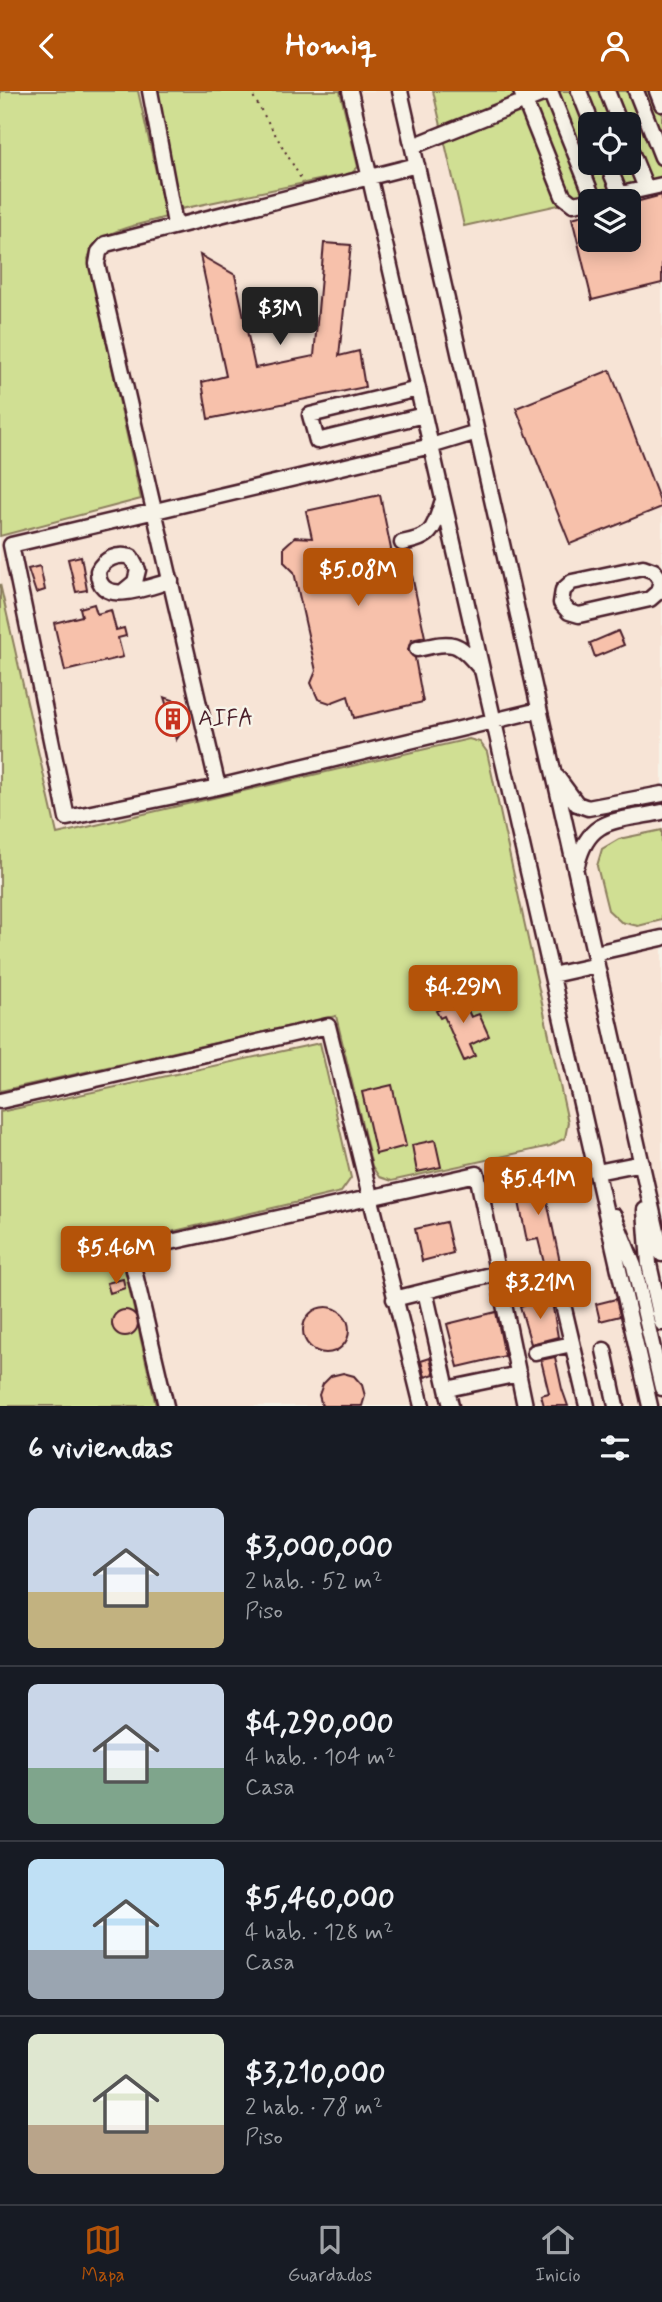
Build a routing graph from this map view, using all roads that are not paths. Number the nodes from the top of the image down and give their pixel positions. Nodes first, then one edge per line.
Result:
1 (150, 91) edge
2 (350, 91) edge
3 (400, 91) edge
4 (550, 91) edge
5 (579, 91) edge
6 (607, 91) edge
7 (636, 91) edge
8 (657, 91) edge
9 (523, 96) edge
10 (662, 104) edge
11 (587, 112) edge
12 (615, 112) edge
13 (413, 146) junction
14 (662, 157) edge
15 (417, 165) junction
16 (641, 175) edge
17 (370, 178) junction
18 (662, 185) edge
19 (646, 188) junction
20 (590, 189) edge
21 (641, 189) edge
22 (578, 203) edge
23 (175, 224) junction
24 (418, 389) junction
25 (385, 397) junction
26 (424, 415) junction
27 (391, 423) junction
28 (477, 432) junction
29 (431, 446) junction
30 (443, 499) junction
31 (155, 511) junction
32 (401, 543) dead end
33 (140, 552) dead end
34 (125, 555) junction
35 (171, 581) junction
36 (124, 591) junction
37 (660, 595) edge
38 (417, 649) dead end
39 (482, 671) junction
40 (540, 710) junction
41 (494, 723) junction
42 (554, 774) junction
43 (218, 787) junction
44 (662, 794) edge
45 (662, 812) edge
46 (575, 869) junction
47 (662, 938) edge
48 (645, 942) junction
49 (662, 949) edge
50 (596, 959) junction
51 (552, 975) junction
52 (0, 1101) edge
53 (642, 1163) junction
54 (597, 1172) junction
55 (370, 1198) junction
56 (658, 1251) edge
57 (623, 1257) junction
58 (498, 1273) junction
59 (425, 1291) junction
60 (503, 1298) junction
61 (394, 1299) junction
62 (662, 1323) edge
63 (572, 1344) junction
64 (604, 1350) dead end
65 (535, 1352) dead end
66 (519, 1374) junction
67 (662, 1388) edge
68 (447, 1389) junction
69 (166, 1406) edge
70 (422, 1406) edge
71 (451, 1406) edge
72 (525, 1406) edge
73 (587, 1406) edge
74 (616, 1406) edge
75 (650, 1406) edge

1 - 23 street
2 - 17 street
3 - 13 street
4 - 9 street
4 - 20 street
5 - 11 street
6 - 12 street
7 - 14 street
8 - 10 street
9 - 13 street
9 - 22 street
13 - 15 street
15 - 17 street
15 - 28 street
16 - 19 street
17 - 23 street
17 - 24 street
18 - 19 street
19 - 21 street
23 - 31 street
24 - 25 street
24 - 26 street
25 - 27 street
25 - 27 street
26 - 27 street
26 - 29 street
28 - 29 street
28 - 40 street
29 - 30 street
29 - 31 street
30 - 32 street
30 - 39 street
31 - 35 street
31 - 43 street
33 - 34 street
34 - 36 street
34 - 36 street
35 - 36 street
35 - 43 street
37 - 37 street
38 - 39 street
39 - 41 street
40 - 41 street
40 - 42 street
41 - 43 street
41 - 51 street
42 - 44 street
42 - 46 street
45 - 46 street
46 - 50 street
47 - 48 street
48 - 49 street
48 - 50 street
50 - 51 street
50 - 53 street
51 - 54 street
52 - 55 street
53 - 54 street
53 - 56 street
54 - 57 street
55 - 58 street
55 - 61 street
55 - 69 street
56 - 57 street
56 - 62 street
57 - 67 street
57 - 75 street
58 - 59 street
58 - 60 street
59 - 61 street
59 - 68 street
60 - 63 street
60 - 66 street
61 - 70 street
63 - 65 street
63 - 73 street
64 - 74 street
66 - 68 street
66 - 72 street
68 - 71 street

